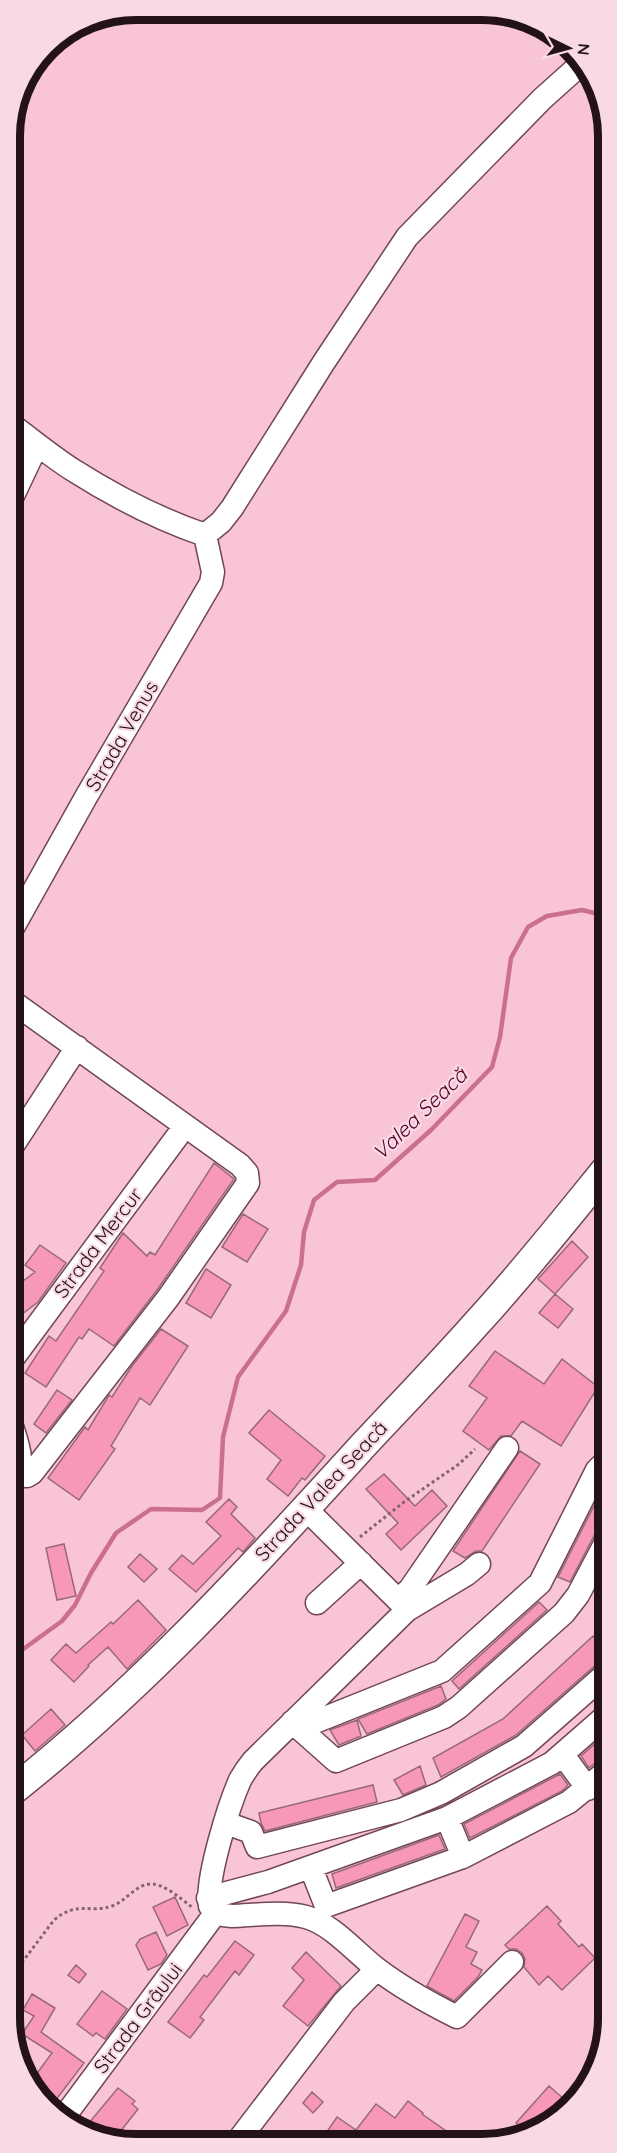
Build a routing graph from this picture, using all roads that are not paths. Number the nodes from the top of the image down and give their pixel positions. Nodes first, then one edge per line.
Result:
1 (576, 68) edge
2 (20, 432) edge
3 (38, 445) junction
4 (20, 482) edge
5 (204, 535) junction
6 (20, 915) edge
7 (20, 1012) edge
8 (76, 1047) junction
9 (185, 1126) junction
10 (20, 1134) edge
11 (597, 1180) edge
12 (20, 1349) edge
13 (507, 1448) dead end
14 (597, 1470) edge
15 (20, 1478) edge
16 (306, 1509) junction
17 (354, 1556) junction
18 (597, 1558) edge
19 (479, 1564) dead end
20 (317, 1603) dead end
21 (403, 1605) junction
22 (597, 1682) edge
23 (597, 1724) edge
24 (296, 1725) junction
25 (563, 1755) junction
26 (597, 1781) edge
27 (20, 1785) edge
28 (588, 1789) junction
29 (447, 1818) junction
30 (226, 1823) junction
31 (463, 1857) junction
32 (311, 1868) junction
33 (210, 1908) junction
34 (512, 1962) dead end
35 (377, 1969) junction
36 (67, 2111) edge
37 (243, 2134) edge

1 - 5 street
2 - 3 street
3 - 4 street
3 - 5 street
5 - 6 street, Strada Venus
7 - 8 street
8 - 9 street
8 - 10 street
9 - 12 street, Strada Mercur
9 - 15 street
11 - 16 main road, Strada Valea Seacă
13 - 21 street
14 - 24 street
16 - 17 street
16 - 27 main road, Strada Valea Seacă
17 - 20 street
17 - 21 street
18 - 24 street
19 - 21 street
21 - 24 street
22 - 30 street
23 - 25 street
24 - 30 street
25 - 28 street
25 - 29 street
26 - 28 street
28 - 31 street
29 - 31 street
29 - 32 street
30 - 33 street
31 - 32 street
32 - 33 street
33 - 35 street
33 - 36 street, Strada Grâului
34 - 35 street
35 - 37 street

